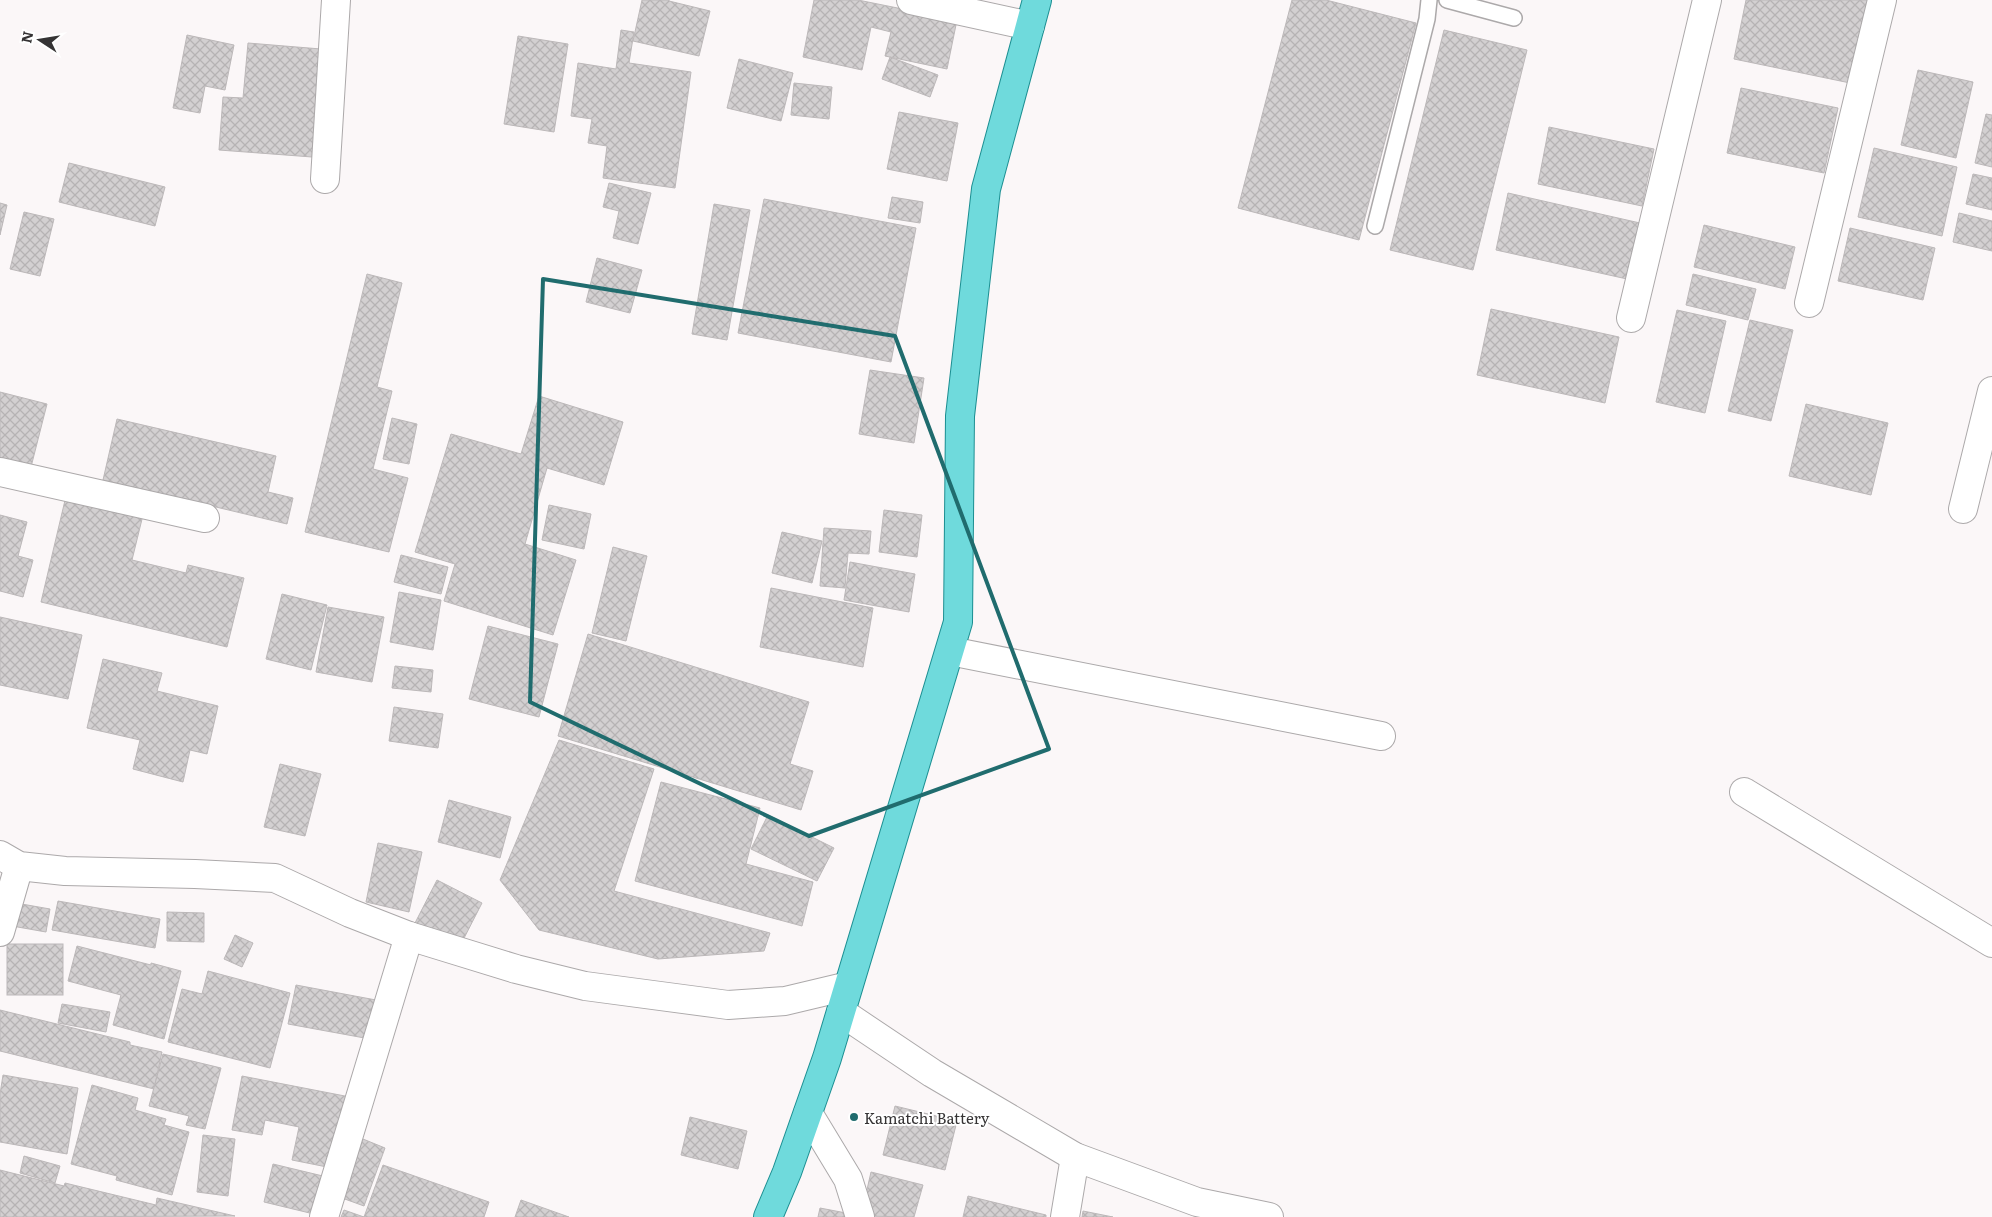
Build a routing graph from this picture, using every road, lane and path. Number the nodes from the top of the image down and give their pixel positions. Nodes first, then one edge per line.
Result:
1 (336, 0) edge
2 (911, 0) edge
3 (1037, 0) edge
4 (1430, 0) edge
5 (1447, 0) edge
6 (1707, 0) edge
7 (1882, 0) edge
8 (1514, 18) dead end
9 (1030, 26) junction
10 (325, 180) dead end
11 (1375, 226) dead end
12 (1809, 303) dead end
13 (1631, 318) dead end
14 (1992, 391) edge
15 (0, 472) edge
16 (1963, 509) dead end
17 (205, 518) dead end
18 (950, 650) junction
19 (1381, 736) dead end
20 (1744, 792) dead end
21 (10, 861) edge
22 (0, 932) edge
23 (409, 936) junction
24 (1992, 943) edge
25 (848, 986) junction
26 (841, 1012) junction
27 (808, 1113) junction
28 (1075, 1157) junction
29 (324, 1217) edge
30 (768, 1217) edge
31 (860, 1217) edge
32 (1065, 1217) edge
33 (1269, 1217) edge

1 - 10 street
2 - 9 street
3 - 9 main road
4 - 11 lane
5 - 8 lane
6 - 13 street
7 - 12 street
9 - 18 main road
14 - 16 street
15 - 17 street
18 - 19 street
18 - 25 main road
20 - 24 street
21 - 22 street
21 - 23 street
23 - 25 street
23 - 29 street
25 - 26 main road
26 - 27 main road
26 - 28 street
27 - 30 main road
27 - 31 street
28 - 32 street
28 - 33 street

